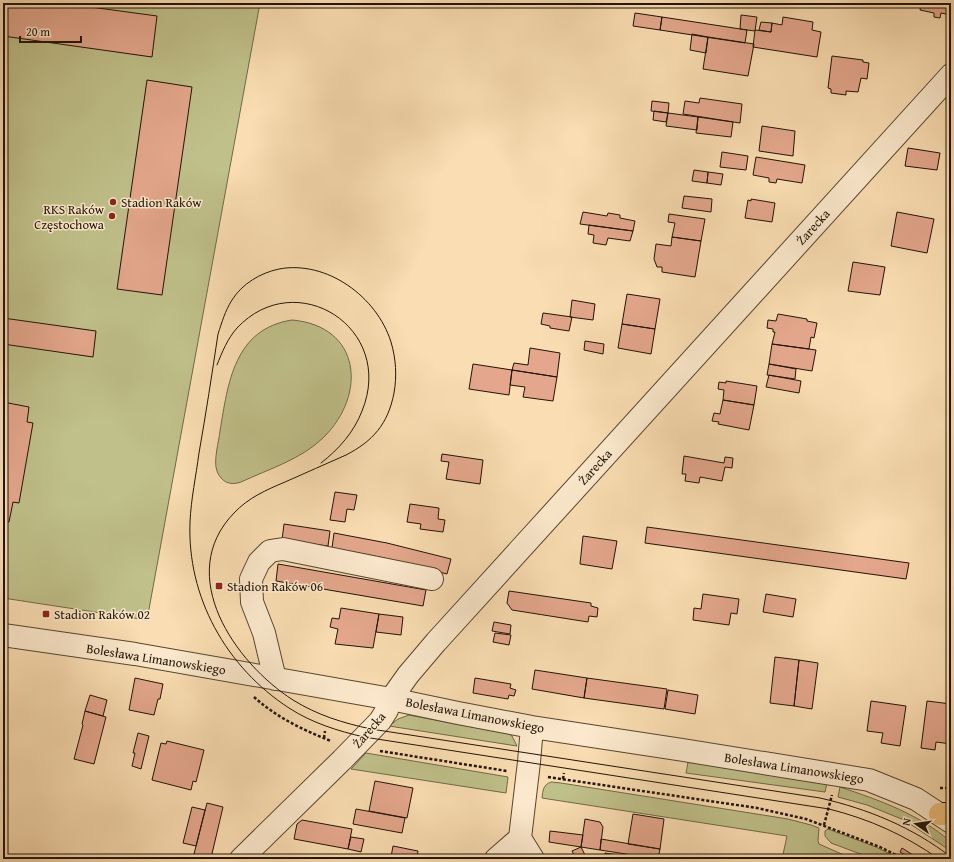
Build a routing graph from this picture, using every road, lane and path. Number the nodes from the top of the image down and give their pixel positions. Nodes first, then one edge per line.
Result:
1 (951, 75) edge
2 (432, 579) dead end
3 (3, 635) edge
4 (275, 679) junction
5 (253, 696) dead end
6 (391, 698) junction
7 (532, 727) junction
8 (325, 731) dead end
9 (324, 738) junction
10 (336, 742) dead end
11 (379, 751) dead end
12 (509, 771) dead end
13 (564, 773) dead end
14 (544, 776) dead end
15 (563, 779) junction
16 (947, 817) edge
17 (520, 838) junction
18 (241, 859) edge
19 (496, 859) edge
20 (532, 859) edge
21 (904, 859) edge

1 - 6 street, Żarecka
2 - 4 street
3 - 4 street, Bolesława Limanowskiego
4 - 6 street, Bolesława Limanowskiego
5 - 9 path
6 - 7 street, Bolesława Limanowskiego
6 - 18 street, Żarecka
7 - 16 street, Bolesława Limanowskiego
7 - 17 street
8 - 9 path
9 - 10 path
11 - 12 path
13 - 15 path
14 - 15 path
15 - 21 path
17 - 19 street
17 - 20 street

